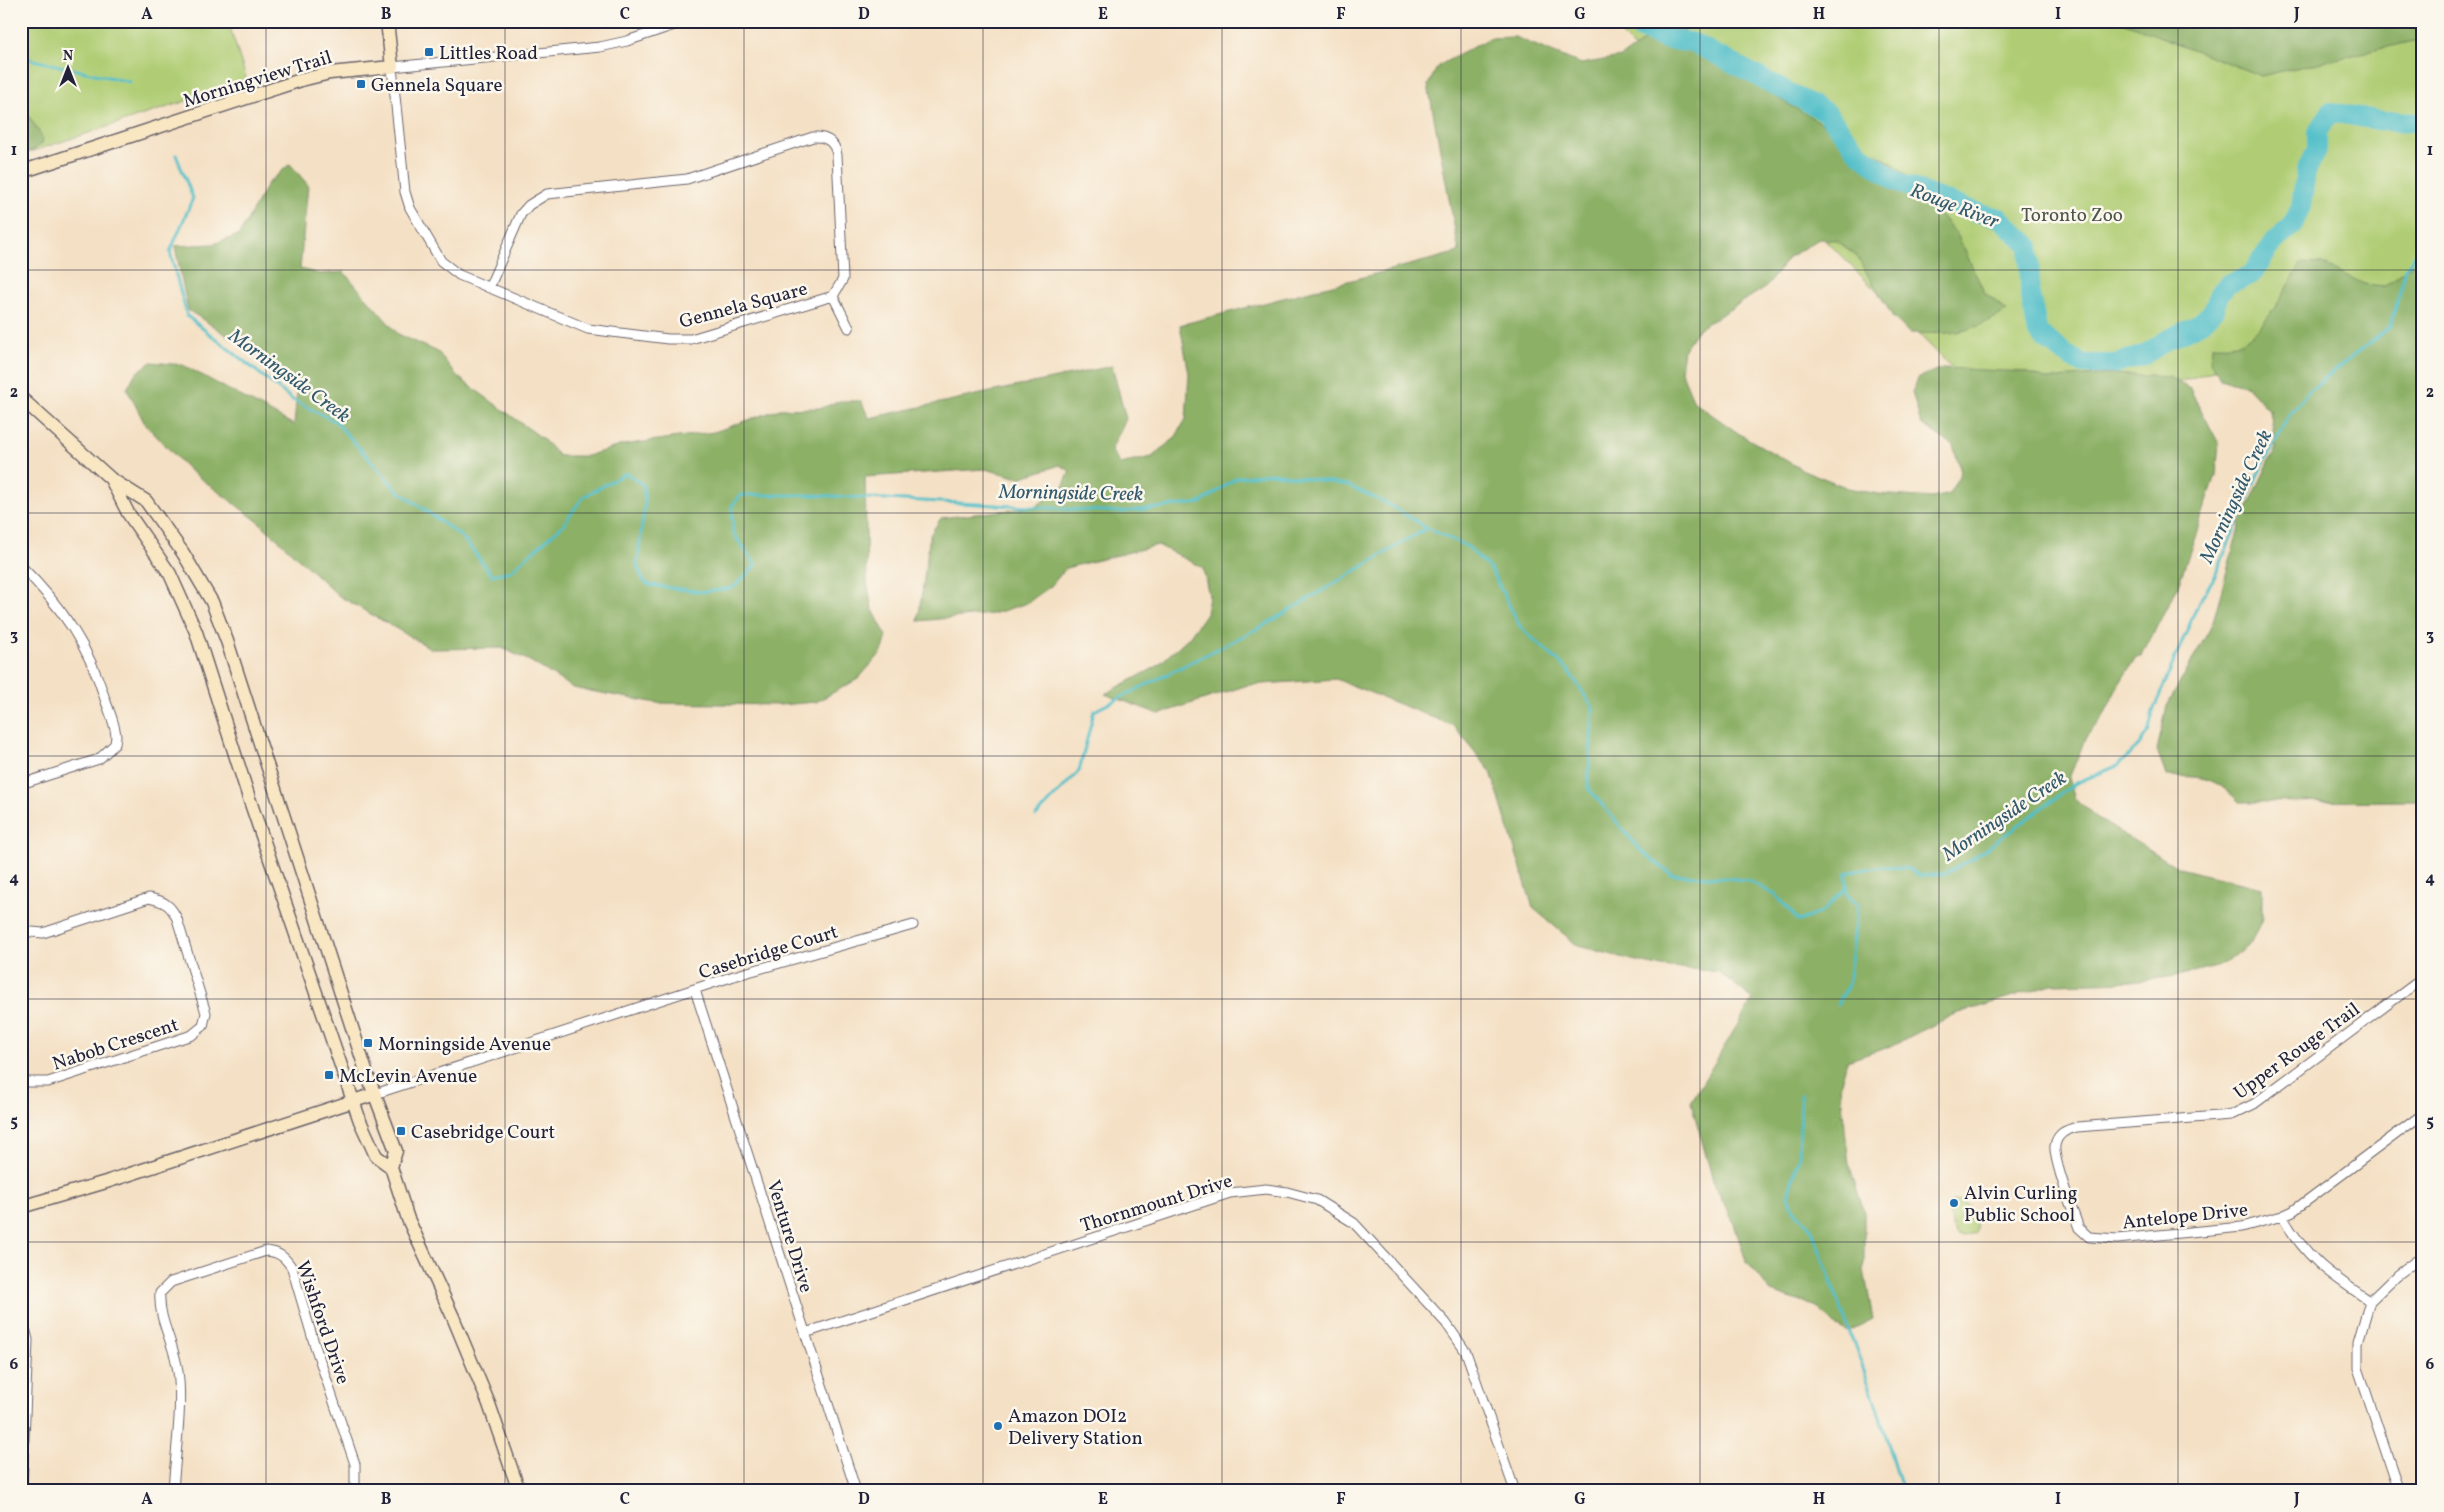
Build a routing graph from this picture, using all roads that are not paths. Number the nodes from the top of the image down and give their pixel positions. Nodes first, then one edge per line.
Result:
1 (387, 21) edge
2 (686, 21) edge
3 (392, 67) junction
4 (21, 172) edge
5 (489, 288) junction
6 (833, 296) junction
7 (849, 328) dead end
8 (21, 398) edge
9 (111, 479) junction
10 (21, 566) edge
11 (21, 784) edge
12 (914, 925) dead end
13 (21, 931) edge
14 (2423, 978) edge
15 (695, 990) junction
16 (21, 1082) edge
17 (376, 1094) junction
18 (353, 1102) junction
19 (2423, 1114) edge
20 (2060, 1134) joint
21 (390, 1167) junction
22 (21, 1207) edge
23 (2282, 1216) junction
24 (2423, 1256) edge
25 (2370, 1302) junction
26 (21, 1327) edge
27 (805, 1333) junction
28 (24, 1372) edge
29 (22, 1491) edge
30 (173, 1491) edge
31 (355, 1491) edge
32 (519, 1491) edge
33 (856, 1491) edge
34 (1515, 1491) edge
35 (2399, 1491) edge

1 - 3 main road
2 - 3 street, Morningview Trail
3 - 4 main road, Morningview Trail
3 - 5 street, Gennela Square
5 - 6 street, Gennela Square
5 - 6 street, Gennela Square
6 - 7 street, Gennela Square
8 - 9 main road
9 - 17 main road
9 - 18 main road
10 - 11 street
12 - 15 street, Casebridge Court
13 - 16 street, Nabob Crescent
14 - 20 street, Upper Rouge Trail
15 - 17 street, Casebridge Court
15 - 27 street, Venture Drive
17 - 18 main road
17 - 21 main road
18 - 21 main road
18 - 22 main road
19 - 23 street, Antelope Drive
20 - 23 street, Antelope Drive
21 - 32 main road
23 - 25 street
24 - 25 street
25 - 35 street
26 - 28 street
27 - 33 street, Venture Drive
27 - 34 street, Thornmount Drive
28 - 29 street
30 - 31 street, Wishford Drive

